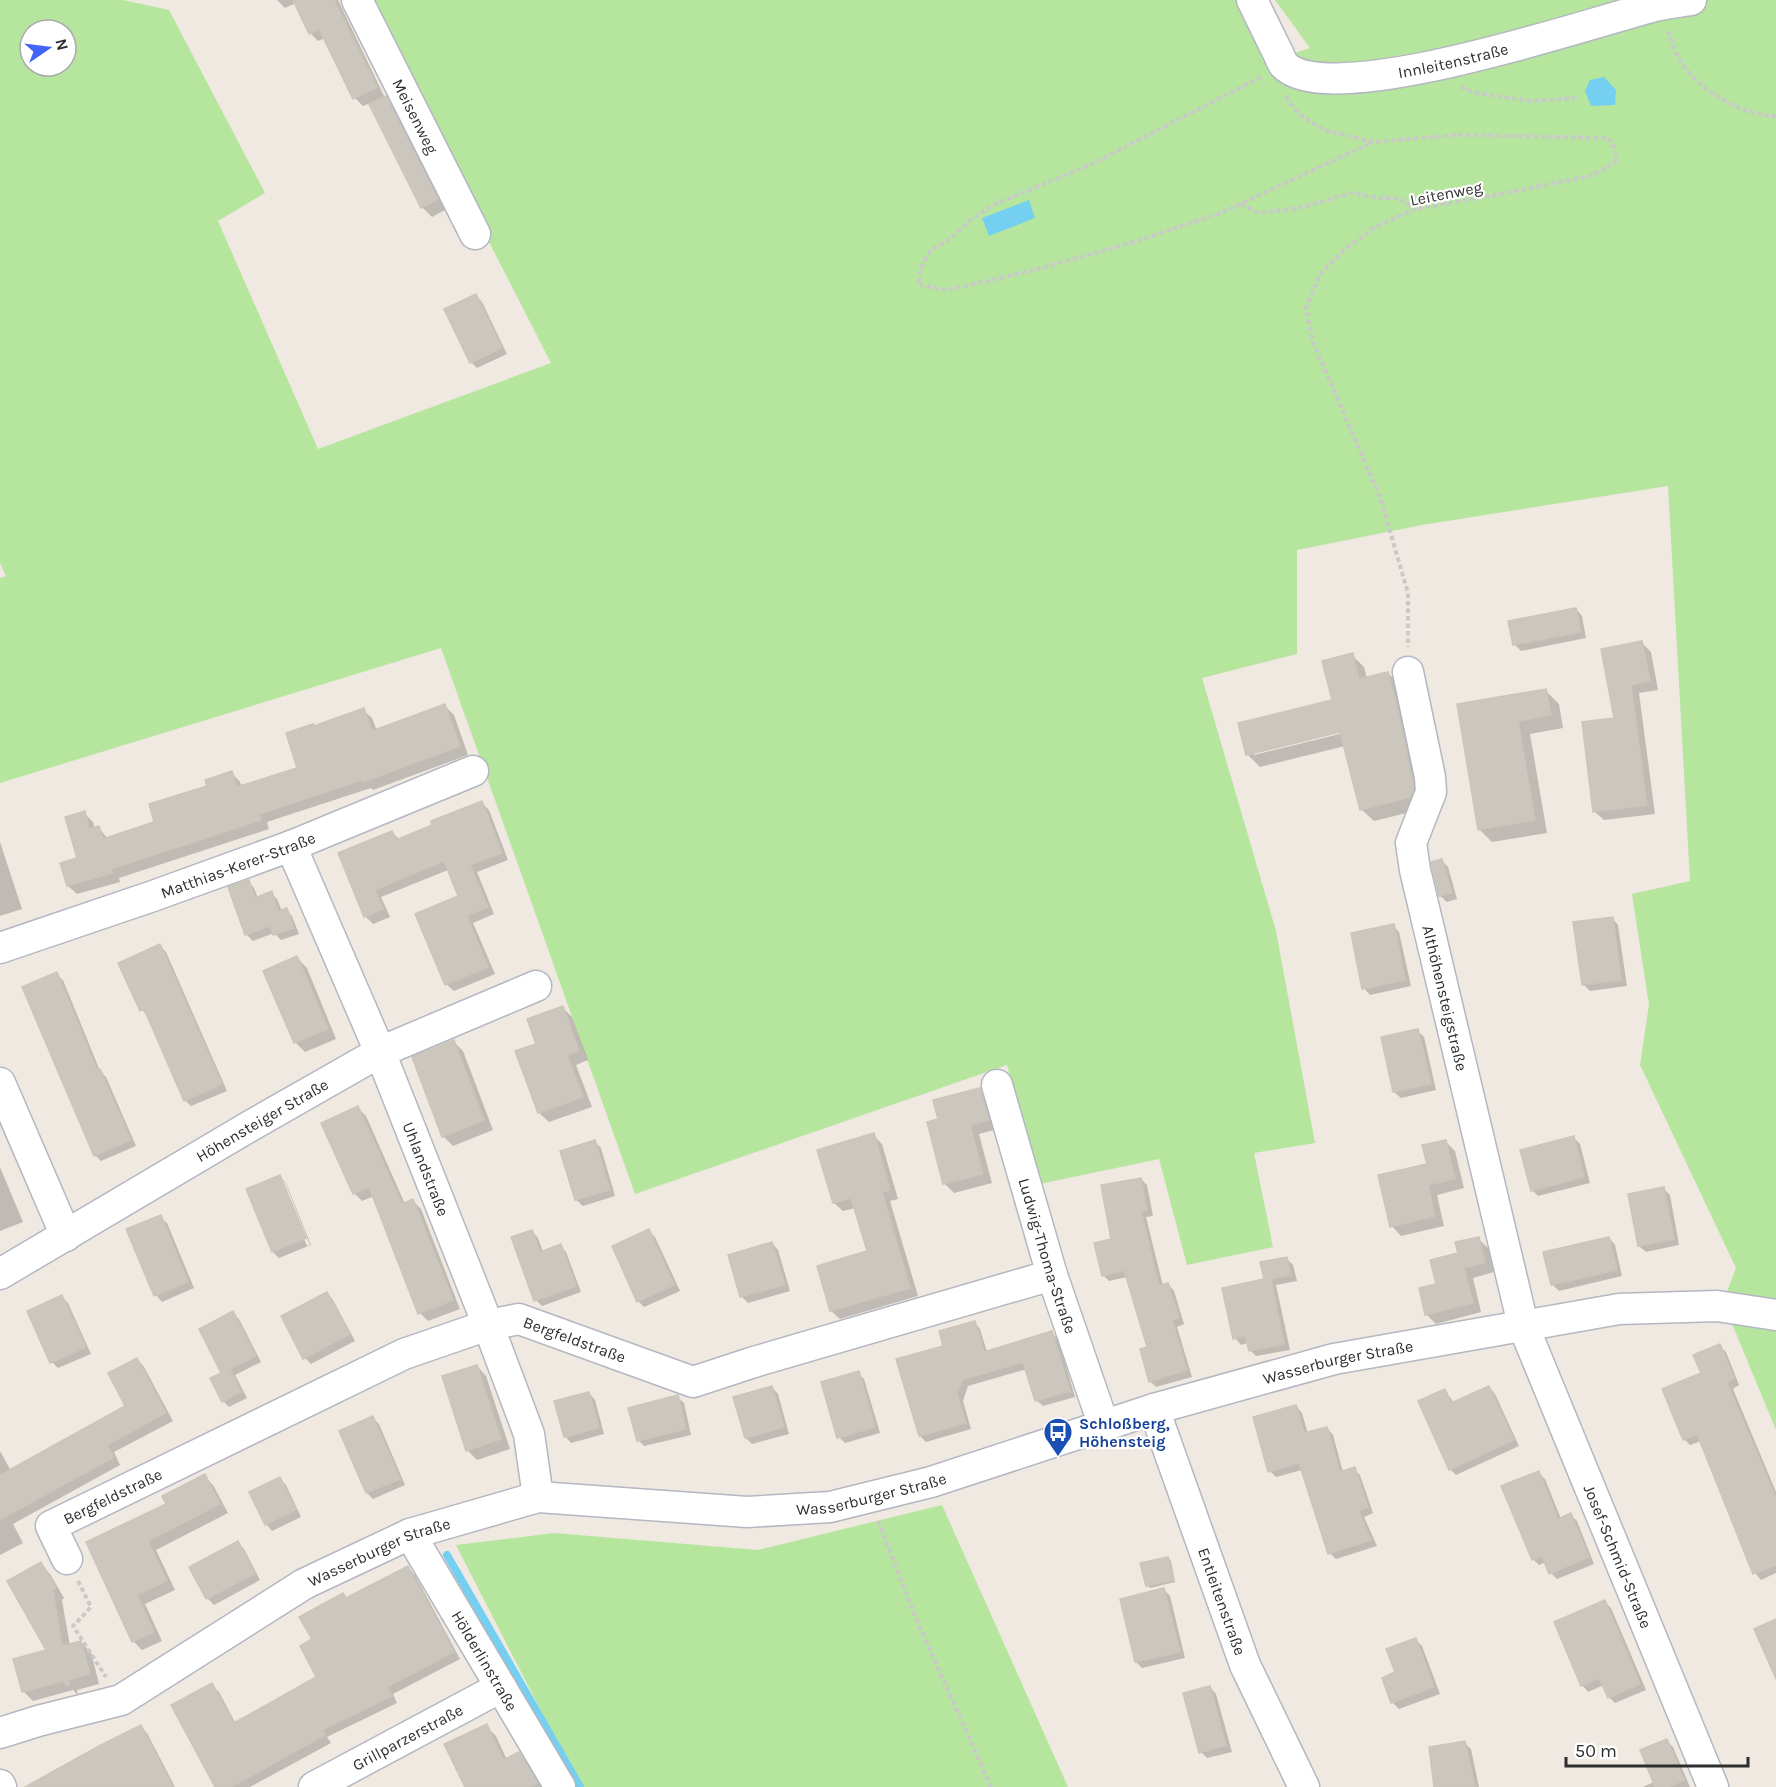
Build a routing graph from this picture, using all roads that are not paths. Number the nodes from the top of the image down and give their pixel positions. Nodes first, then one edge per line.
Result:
1 (357, 0) edge
2 (1252, 0) edge
3 (1691, 0) edge
4 (475, 234) dead end
5 (1408, 672) road end
6 (473, 771) dead end
7 (291, 846) junction
8 (0, 948) edge
9 (536, 986) dead end
10 (380, 1052) junction
11 (0, 1083) edge
12 (997, 1085) dead end
13 (66, 1236) junction
14 (0, 1274) edge
15 (1052, 1275) junction
16 (1776, 1315) edge
17 (488, 1325) junction
18 (1523, 1325) junction
19 (1154, 1409) junction
20 (1104, 1426) junction
21 (538, 1497) junction
22 (410, 1534) junction
23 (67, 1559) road end
24 (501, 1687) junction
25 (0, 1733) edge
26 (314, 1787) edge
27 (560, 1787) edge
28 (1304, 1787) edge
29 (1713, 1787) edge

1 - 4 street, Meisenweg
2 - 3 street, Innleitenstraße
5 - 18 street, Althöhensteigstraße
6 - 7 street, Matthias-Kerer-Straße
7 - 8 street, Matthias-Kerer-Straße
7 - 10 street, Uhlandstraße
9 - 10 street, Höhensteiger Straße
10 - 13 street, Höhensteiger Straße
10 - 17 street, Uhlandstraße
11 - 13 street
12 - 15 street, Ludwig-Thoma-Straße
13 - 14 street, Höhensteiger Straße
15 - 17 street, Bergfeldstraße
15 - 20 street, Ludwig-Thoma-Straße
16 - 18 street, Wasserburger Straße
17 - 21 street, Uhlandstraße
17 - 23 street, Bergfeldstraße
18 - 19 street, Wasserburger Straße
18 - 29 street, Josef-Schmid-Straße
19 - 20 street, Wasserburger Straße
19 - 28 street, Entleitenstraße
20 - 21 street, Wasserburger Straße
21 - 22 street, Wasserburger Straße
22 - 24 street, Hölderlinstraße
22 - 25 street, Wasserburger Straße
24 - 26 street, Grillparzerstraße
24 - 27 street, Hölderlinstraße

